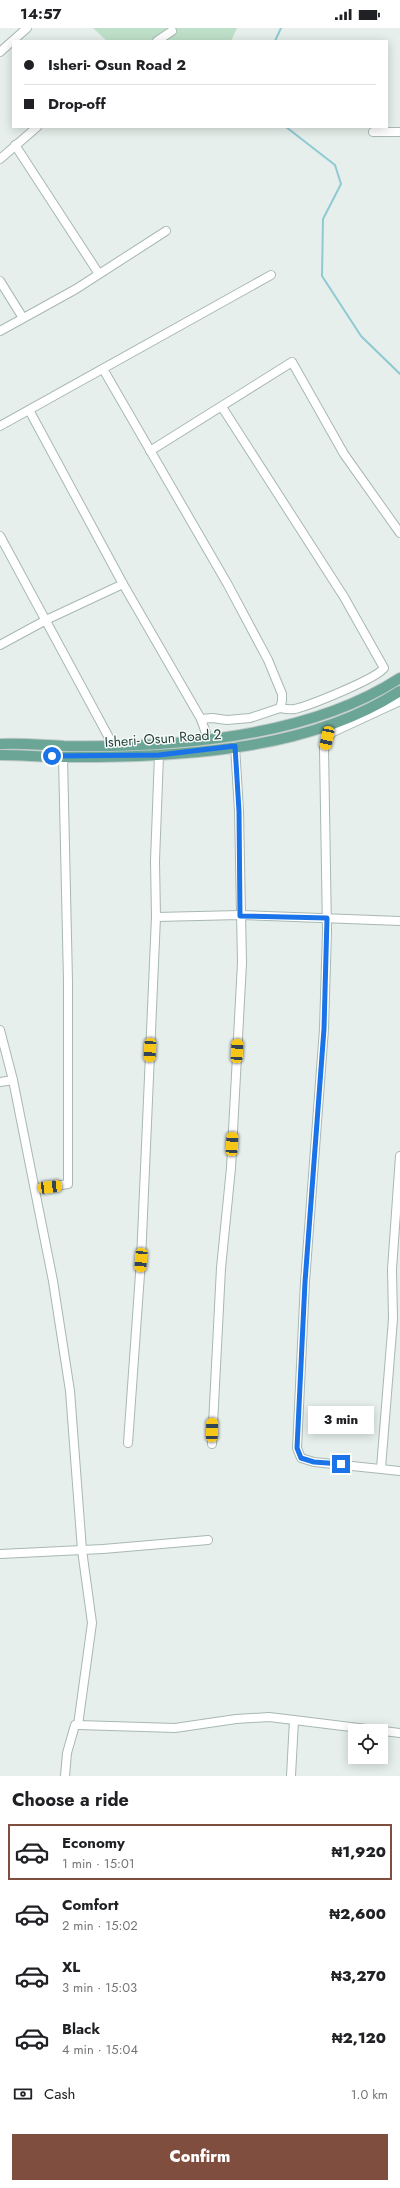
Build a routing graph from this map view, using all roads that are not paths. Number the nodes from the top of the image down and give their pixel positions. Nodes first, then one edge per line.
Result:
1 (27, 28) edge
2 (172, 31) dead end
3 (14, 40) edge
4 (158, 40) edge
5 (12, 41) edge
6 (0, 52) edge
7 (36, 128) edge
8 (373, 132) dead end
9 (400, 132) edge
10 (15, 145) junction
11 (0, 159) edge
12 (166, 231) dead end
13 (100, 274) junction
14 (271, 275) dead end
15 (0, 281) edge
16 (23, 318) junction
17 (0, 330) edge
18 (103, 369) junction
19 (222, 407) junction
20 (29, 410) junction
21 (0, 426) edge
22 (150, 451) junction
23 (400, 533) edge
24 (0, 536) edge
25 (123, 584) junction
26 (46, 620) junction
27 (0, 645) edge
28 (400, 678) edge
29 (400, 690) edge
30 (400, 701) edge
31 (280, 708) junction
32 (201, 719) junction
33 (208, 739) junction
34 (1, 743) edge
35 (113, 745) junction
36 (235, 746) junction
37 (3, 755) edge
38 (159, 755) junction
39 (63, 757) junction
40 (240, 916) junction
41 (156, 917) junction
42 (327, 918) junction
43 (400, 920) edge
44 (0, 1030) edge
45 (13, 1080) junction
46 (0, 1082) edge
47 (400, 1156) edge
48 (35, 1189) junction
49 (128, 1443) dead end
50 (212, 1444) dead end
51 (381, 1468) junction
52 (400, 1471) edge
53 (208, 1540) dead end
54 (82, 1550) junction
55 (0, 1554) edge
56 (294, 1720) junction
57 (78, 1725) junction
58 (400, 1733) edge
59 (65, 1776) edge
60 (291, 1776) edge

1 - 3 street
2 - 4 street
5 - 6 street
7 - 10 street
8 - 9 street
10 - 11 street
10 - 13 street
12 - 13 street
13 - 16 street
14 - 18 street
15 - 16 street
16 - 17 street
18 - 20 street
18 - 22 street
19 - 22 street
19 - 23 street
19 - 31 street
20 - 21 street
20 - 25 street
22 - 31 street
24 - 26 street
25 - 26 street
25 - 32 street
26 - 27 street
26 - 35 street
28 - 33 main road
29 - 36 main road, Isheri- Osun Road 2
30 - 42 street
31 - 32 street
32 - 33 street
33 - 35 main road
34 - 35 main road
34 - 37 street
36 - 38 main road, Isheri- Osun Road 2
36 - 40 street
37 - 39 main road, Isheri- Osun Road 2
38 - 39 main road, Isheri- Osun Road 2
38 - 41 street
39 - 48 street
40 - 41 street
40 - 42 street
40 - 50 street
41 - 49 street
42 - 43 street
42 - 51 street
44 - 45 street
45 - 46 street
45 - 48 street
47 - 51 street
48 - 54 street
51 - 52 street
53 - 54 street
54 - 55 street
54 - 57 street
56 - 57 street
56 - 58 street
56 - 60 street
57 - 59 street

